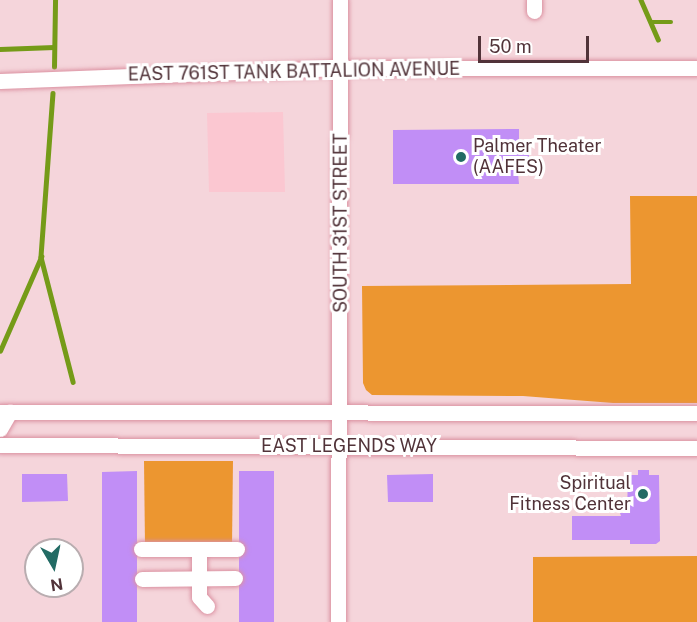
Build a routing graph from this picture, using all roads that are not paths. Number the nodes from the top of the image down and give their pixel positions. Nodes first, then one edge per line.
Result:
1 (340, 0) edge
2 (341, 68) junction
3 (697, 68) edge
4 (0, 81) edge
5 (5, 412) edge
6 (341, 412) junction
7 (697, 413) edge
8 (0, 429) edge
9 (0, 445) edge
10 (341, 445) junction
11 (697, 448) edge
12 (141, 549) dead end
13 (199, 549) junction
14 (237, 549) dead end
15 (235, 578) dead end
16 (142, 579) dead end
17 (199, 579) junction
18 (207, 606) dead end
19 (338, 622) edge

1 - 2 street, SOUTH 31ST STREET
2 - 3 street, EAST 761ST TANK BATTALION AVENUE
2 - 4 street, EAST 761ST TANK BATTALION AVENUE
2 - 6 street, SOUTH 31ST STREET
5 - 6 street, EAST LEGENDS WAY
5 - 8 street
6 - 7 street, EAST LEGENDS WAY
6 - 10 street, SOUTH 31ST STREET
9 - 10 street, EAST LEGENDS WAY
10 - 11 street, EAST LEGENDS WAY
10 - 19 street, SOUTH 31ST STREET
12 - 13 street
13 - 14 street
13 - 17 street
15 - 17 street
16 - 17 street
17 - 18 street

